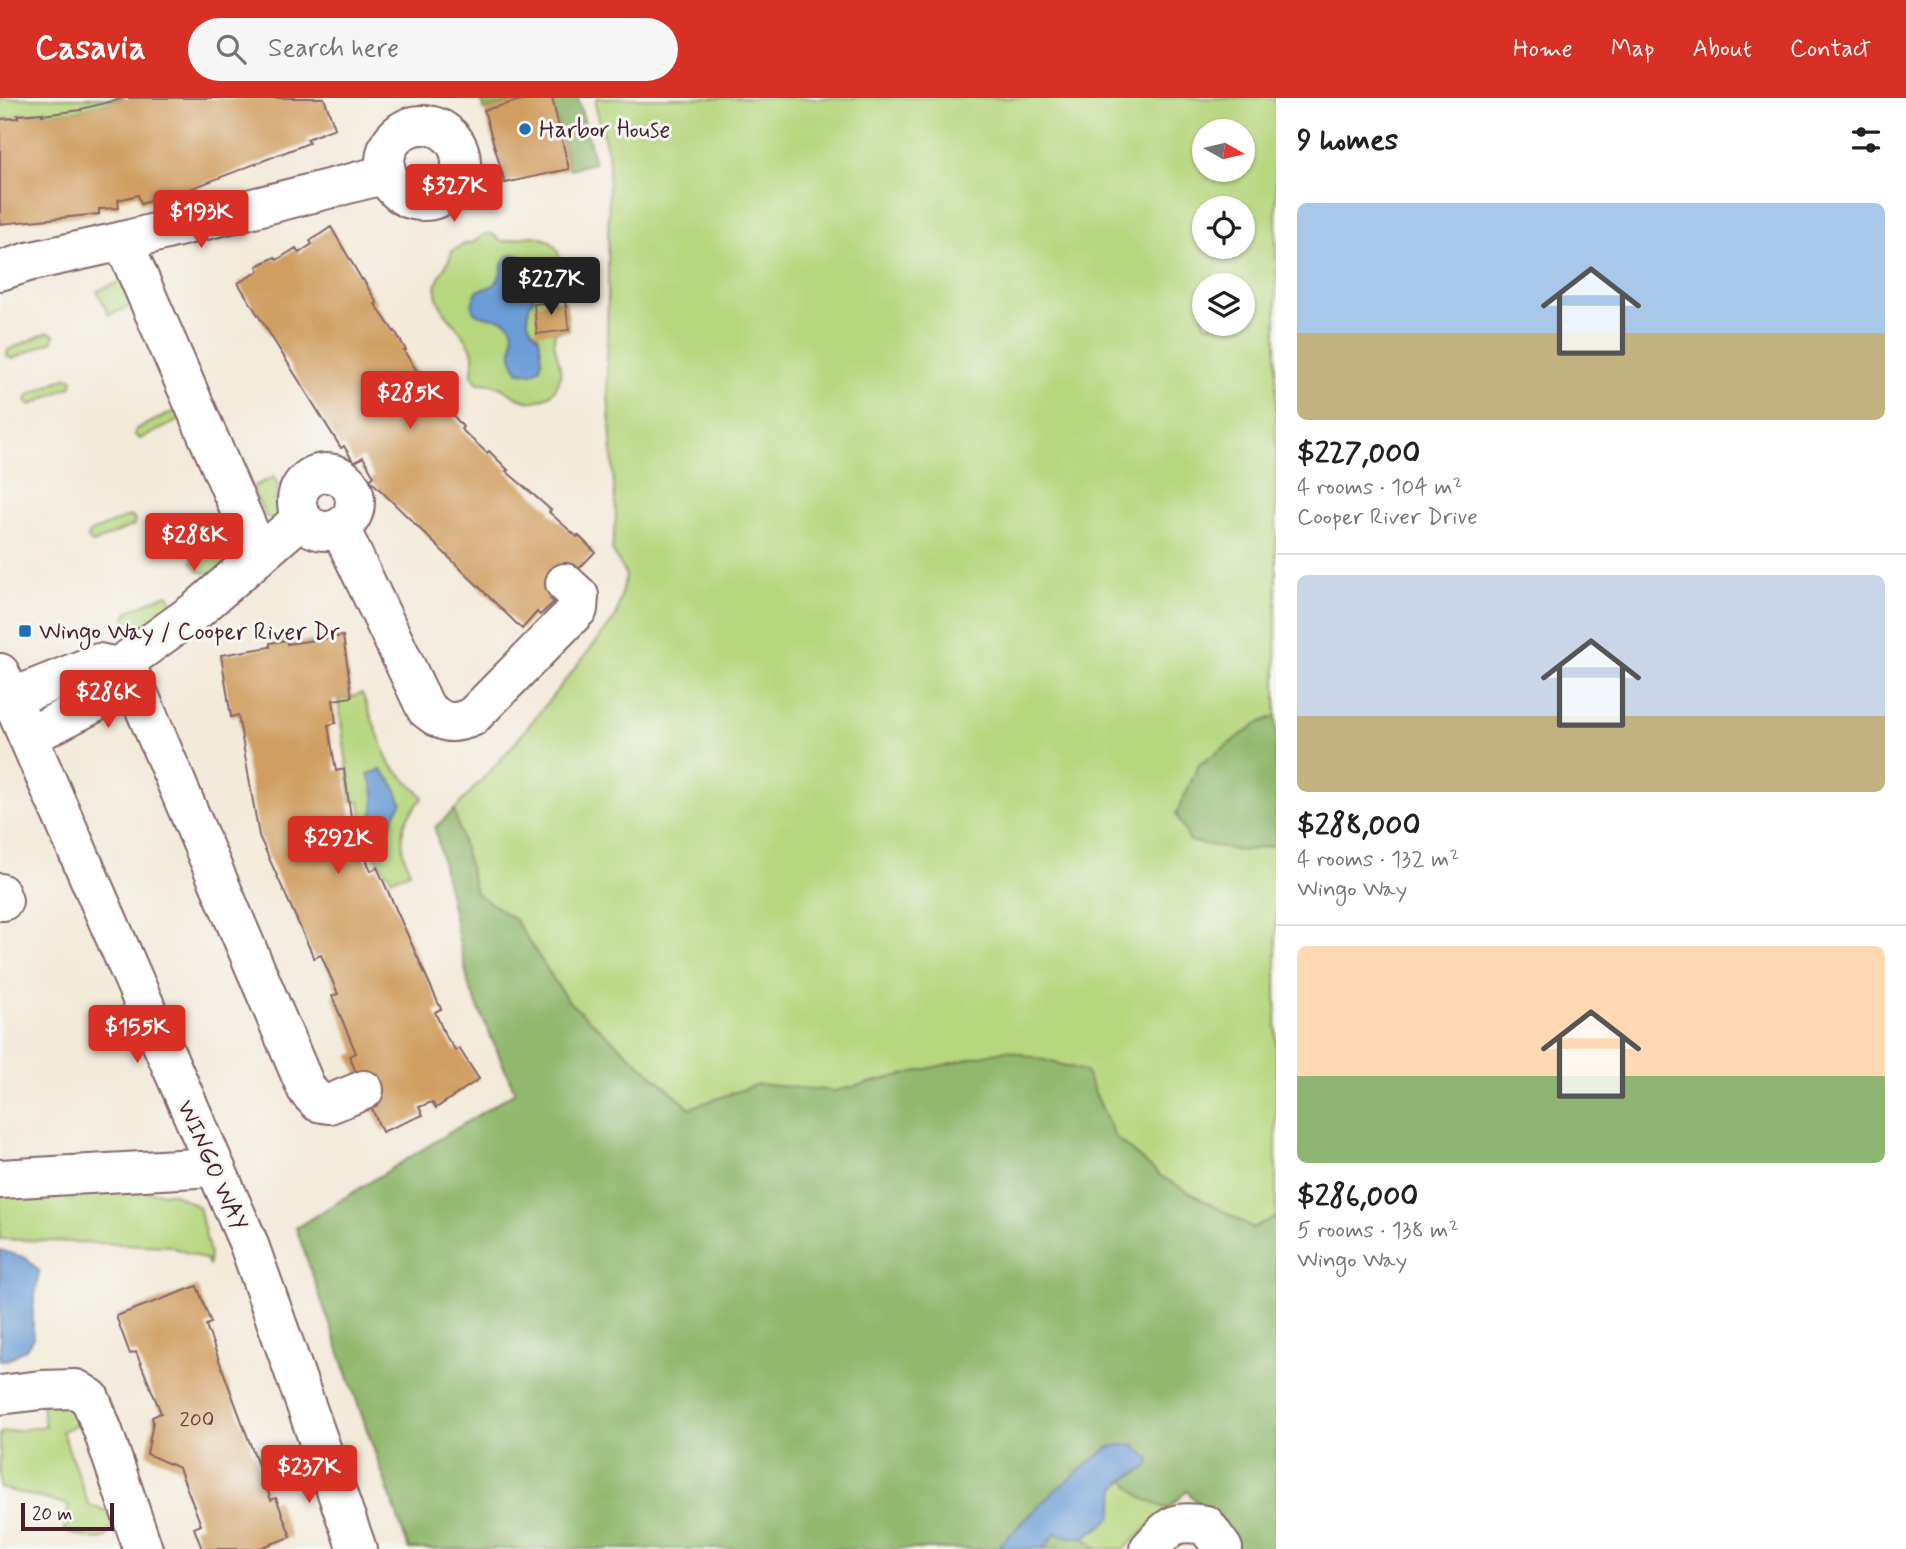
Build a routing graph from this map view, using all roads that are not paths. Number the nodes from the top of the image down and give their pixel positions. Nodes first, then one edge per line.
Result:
1 (412, 112) edge
2 (387, 174) junction
3 (123, 241) junction
4 (0, 271) edge
5 (302, 518) junction
6 (340, 528) junction
7 (259, 554) junction
8 (565, 583) dead end
9 (121, 664) junction
10 (12, 714) edge
11 (0, 893) edge
12 (0, 901) edge
13 (364, 1090) dead end
14 (214, 1167) junction
15 (0, 1179) edge
16 (0, 1395) edge
17 (143, 1549) edge
18 (357, 1549) edge
19 (1149, 1549) edge
20 (1223, 1549) edge

1 - 2 main road
1 - 2 main road
2 - 3 main road
3 - 4 main road
3 - 7 main road
5 - 6 main road
5 - 6 main road
5 - 7 main road
6 - 8 main road
7 - 9 main road
9 - 10 main road
9 - 13 main road
10 - 14 main road, WINGO WAY
11 - 12 main road
14 - 15 main road
14 - 18 main road, WINGO WAY
16 - 17 main road
19 - 20 main road

